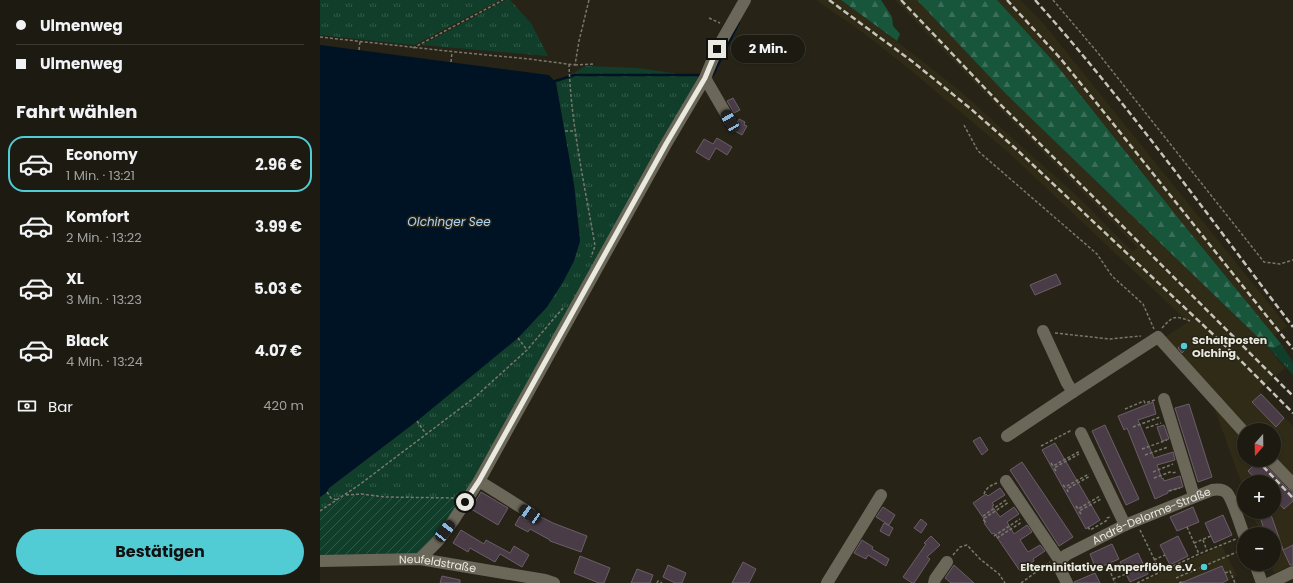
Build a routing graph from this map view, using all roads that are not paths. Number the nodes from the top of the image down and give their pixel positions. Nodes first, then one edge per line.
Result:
1 (745, 0) edge
2 (705, 78) junction
3 (730, 121) dead end
4 (1043, 331) road end
5 (1073, 392) junction
6 (1164, 399) road end
7 (1237, 424) edge
8 (1081, 433) road end
9 (1007, 436) dead end
10 (1277, 467) edge
11 (479, 481) junction
12 (1006, 481) road end
13 (1293, 484) edge
14 (881, 495) dead end
15 (1194, 496) junction
16 (530, 514) dead end
17 (1130, 523) junction
18 (1237, 527) edge
19 (420, 559) junction
20 (320, 561) edge
21 (1060, 561) junction
22 (947, 562) road end
23 (1258, 571) edge
24 (1293, 572) edge
25 (1275, 582) edge
26 (554, 583) edge
27 (827, 583) edge
28 (934, 583) edge
29 (1067, 583) edge
30 (1262, 583) edge

1 - 2 street
2 - 3 street
2 - 11 street
4 - 5 street
5 - 7 street
5 - 9 street
6 - 15 street
8 - 17 street
10 - 13 street
11 - 16 street
11 - 19 street
12 - 21 street
14 - 27 street
15 - 17 street, André-Delorme-Straße
15 - 18 street, André-Delorme-Straße
17 - 21 street, André-Delorme-Straße
19 - 20 street, Neufeldstraße
19 - 26 street, Neufeldstraße
21 - 29 street
22 - 28 street
23 - 30 street
24 - 25 street

